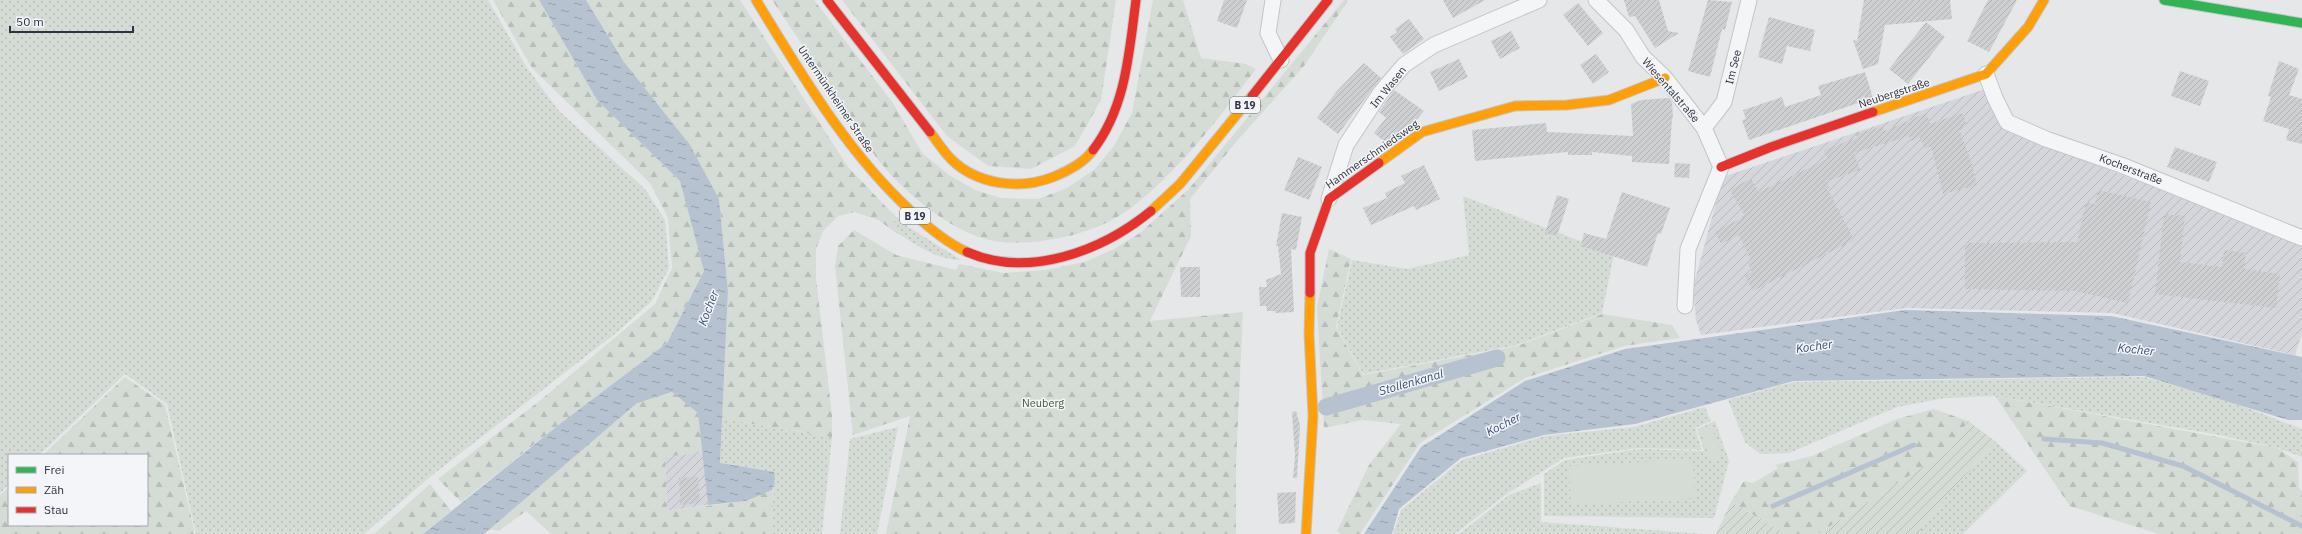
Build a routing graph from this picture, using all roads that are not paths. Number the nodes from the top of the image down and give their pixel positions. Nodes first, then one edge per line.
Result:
1 (756, 0) edge
2 (827, 0) edge
3 (1136, 0) edge
4 (1274, 0) edge
5 (1328, 0) edge
6 (1539, 0) edge
7 (1596, 0) edge
8 (1749, 0) edge
9 (2044, 0) edge
10 (2164, 0) edge
11 (2302, 23) edge
12 (1281, 60) junction
13 (1986, 74) junction
14 (1665, 78) junction
15 (1704, 128) junction
16 (1721, 167) junction
17 (1329, 199) junction
18 (2302, 238) edge
19 (1685, 306) dead end
20 (1306, 534) edge

1 - 12 main road, Untermünkheimer Straße / B 19
2 - 3 main road
4 - 12 street
5 - 12 main road, Untermünkheimer Straße / B 19
6 - 17 street, Im Wasen
7 - 14 street, Wiesentalstraße
8 - 15 street, Im See
9 - 13 main road, Neubergstraße
10 - 11 main road
13 - 16 main road, Neubergstraße
13 - 18 street, Kocherstraße
14 - 15 street, Wiesentalstraße
14 - 17 main road, Hammerschmiedsweg
15 - 16 street, Wiesentalstraße
16 - 19 street
17 - 20 main road, Hammerschmiedsweg

